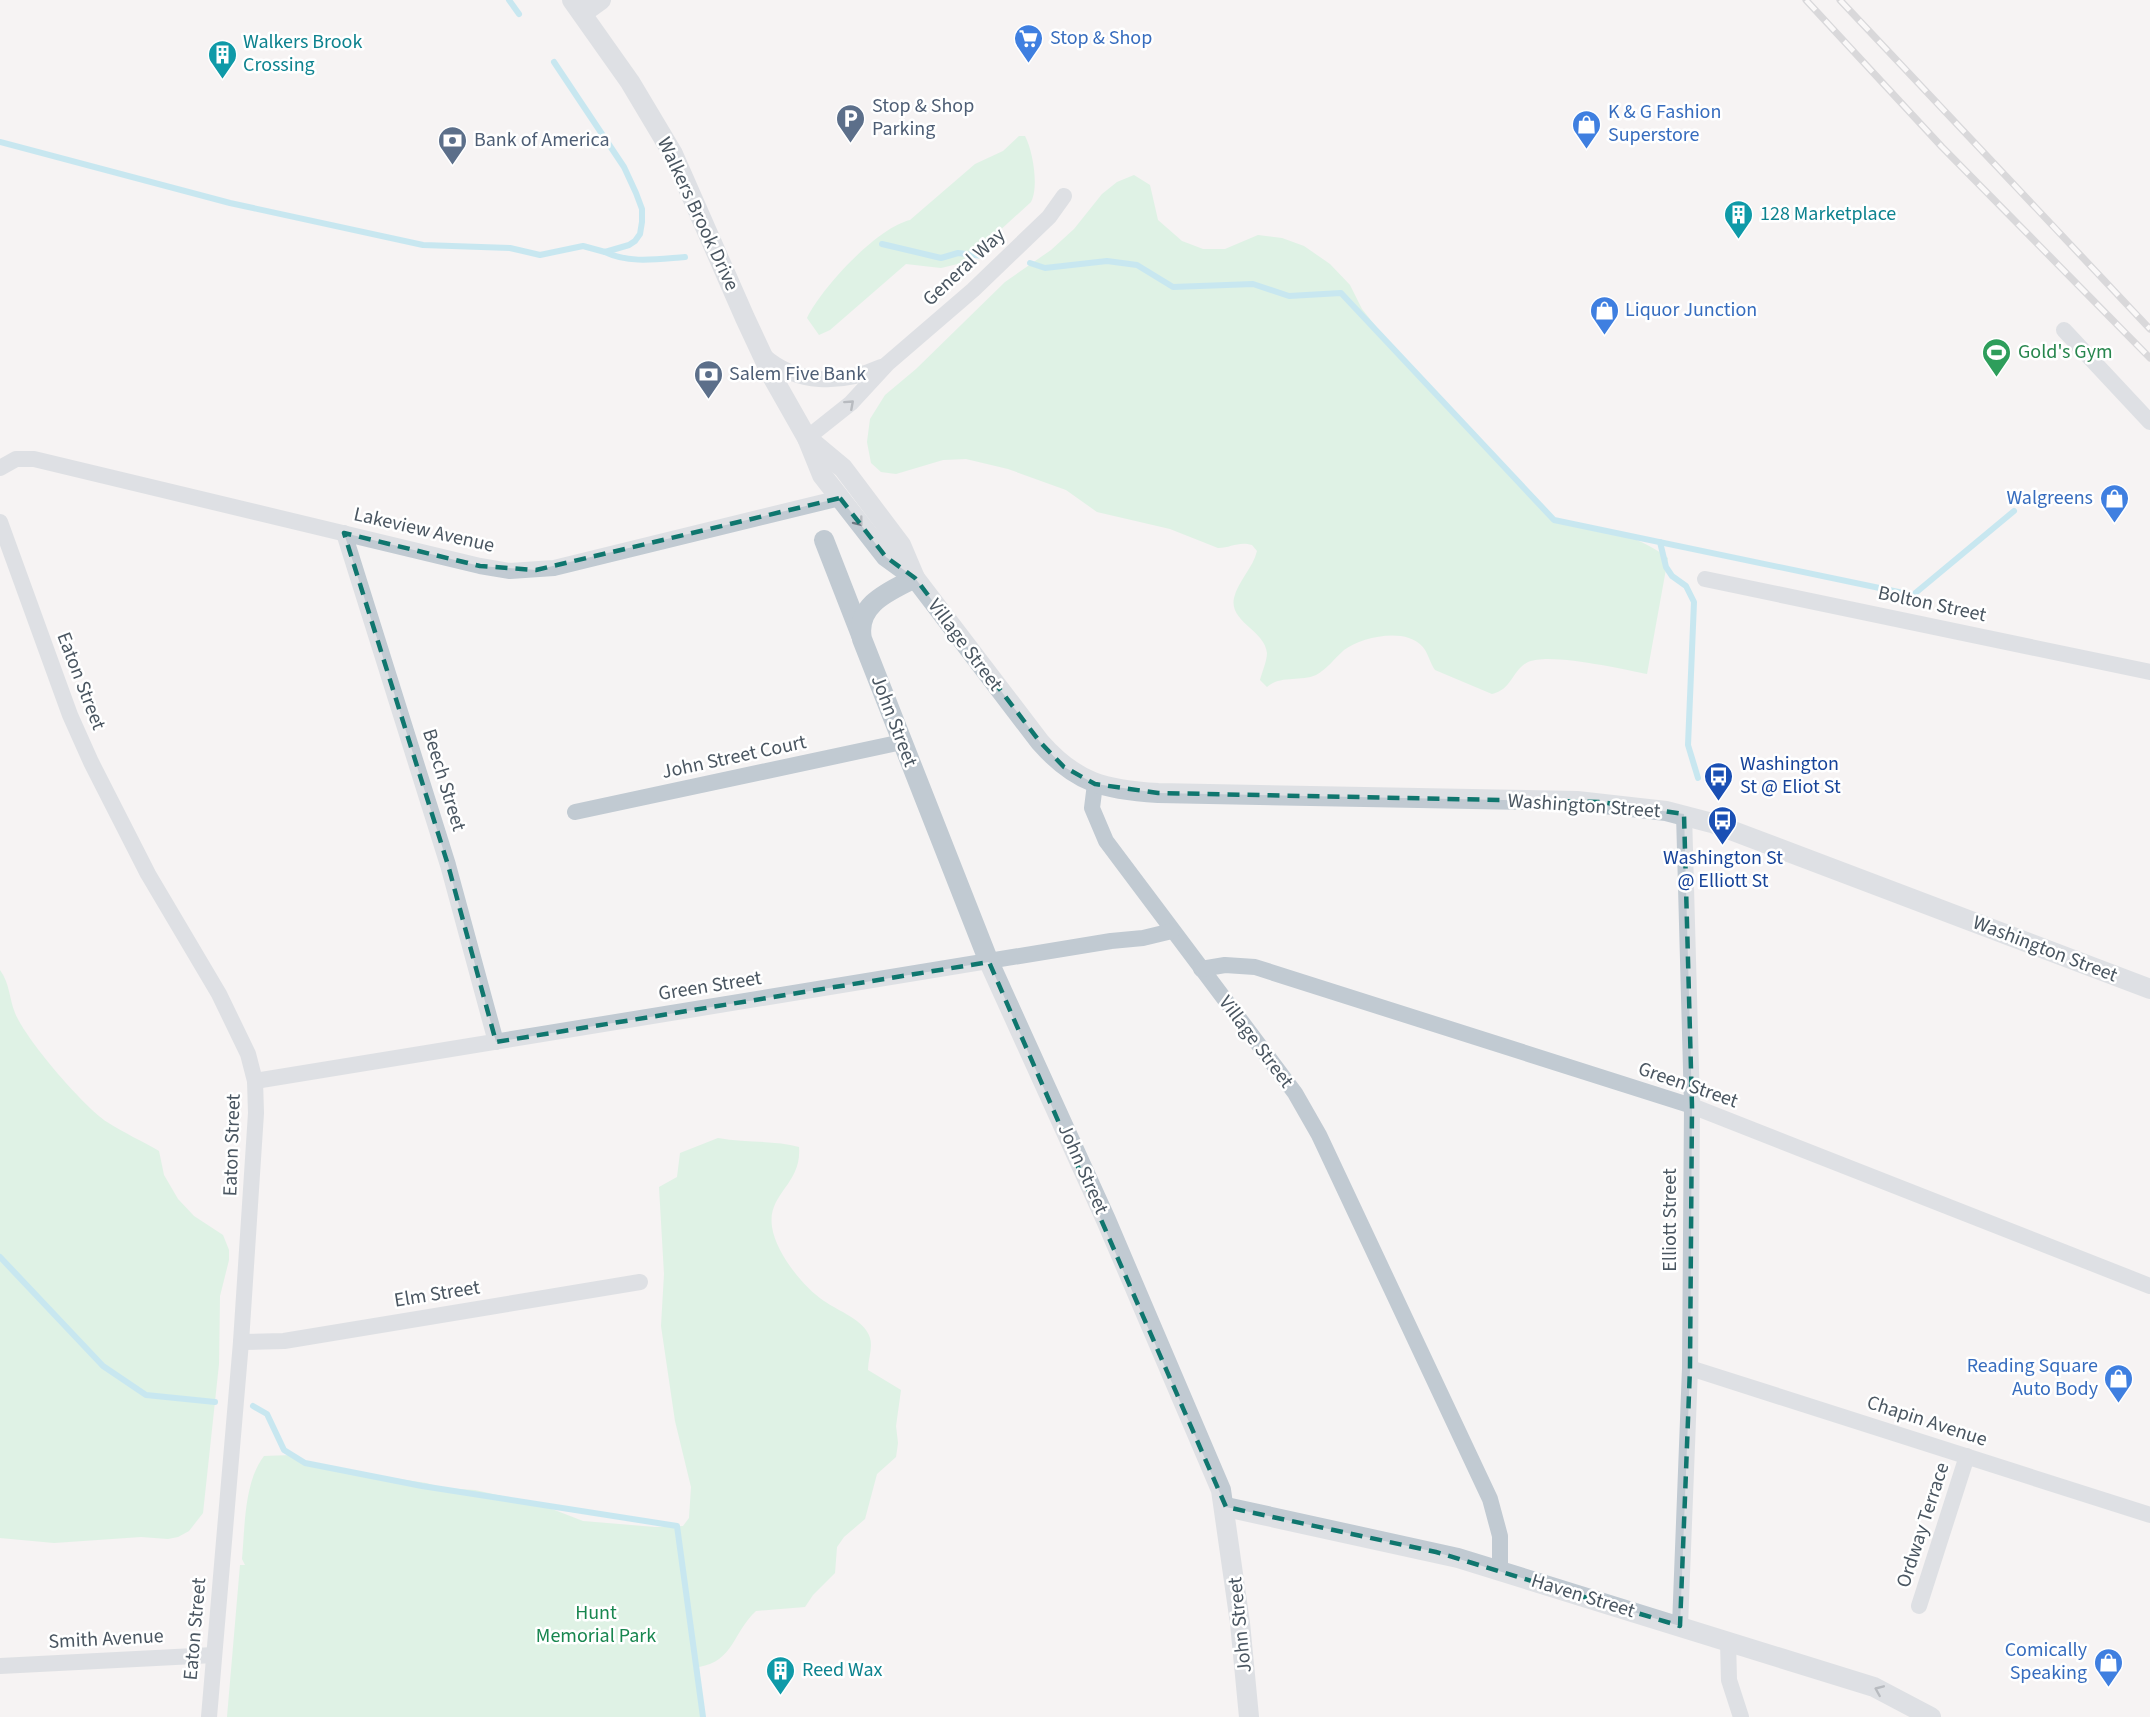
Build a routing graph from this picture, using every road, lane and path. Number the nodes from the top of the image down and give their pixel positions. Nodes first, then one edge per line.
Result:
1 (601, 0) edge
2 (578, 7) edge
3 (1064, 196) dead end
4 (2064, 330) dead end
5 (762, 354) junction
6 (887, 364) junction
7 (2150, 422) edge
8 (807, 438) junction
9 (0, 468) edge
10 (840, 498) junction
11 (0, 522) edge
12 (344, 533) junction
13 (824, 540) dead end
14 (915, 578) junction
15 (1705, 579) dead end
16 (861, 635) junction
17 (2150, 672) edge
18 (902, 742) junction
19 (1095, 784) junction
20 (575, 812) dead end
21 (1684, 814) junction
22 (1172, 931) junction
23 (989, 962) junction
24 (1201, 969) junction
25 (2150, 989) edge
26 (496, 1042) junction
27 (255, 1081) junction
28 (1692, 1106) junction
29 (640, 1282) dead end
30 (2150, 1286) edge
31 (241, 1342) junction
32 (1690, 1368) junction
33 (1967, 1456) junction
34 (1226, 1507) junction
35 (2150, 1515) edge
36 (1500, 1570) junction
37 (1919, 1606) dead end
38 (1680, 1626) junction
39 (1728, 1641) junction
40 (214, 1654) junction
41 (0, 1666) edge
42 (209, 1717) edge
43 (1249, 1717) edge
44 (1741, 1717) edge
45 (1931, 1717) edge

1 - 2 street
2 - 5 street, Walkers Brook Drive
3 - 6 street, General Way
4 - 7 street
5 - 6 street, General Way
5 - 8 street, Walkers Brook Drive
8 -> 6 street, General Way
8 - 10 street, Village Street
8 - 14 street, Village Street
9 - 12 street, Lakeview Avenue
10 - 12 street, Lakeview Avenue
10 -> 14 street, Village Street
11 - 27 street, Eaton Street
12 - 26 street, Beech Street
13 - 16 street, John Street
14 - 16 street
14 - 19 street, Village Street
15 - 17 street, Bolton Street
16 - 18 street, John Street
18 - 20 street, John Street Court
18 - 23 street, John Street
19 - 21 street, Washington Street
19 - 22 street, Village Street
21 - 25 street, Washington Street
21 - 28 street, Elliott Street
22 - 23 street, Green Street
22 - 24 street, Village Street
23 - 26 street, Green Street
23 - 34 street, John Street
24 - 28 street, Green Street
24 - 36 street, Village Street
26 - 27 street, Green Street
27 - 31 street, Eaton Street
28 - 30 street, Green Street
28 - 32 street, Elliott Street
29 - 31 street, Elm Street
31 - 40 street, Eaton Street
32 - 33 street, Chapin Avenue
32 - 38 street, Elliott Street
33 - 35 street, Chapin Avenue
33 - 37 street, Ordway Terrace
34 - 36 street, Haven Street
34 - 43 street, John Street
36 - 38 street, Haven Street
38 - 39 street, Haven Street
39 - 44 street
45 -> 39 street, Haven Street
40 - 41 street, Smith Avenue
40 - 42 street, Eaton Street

